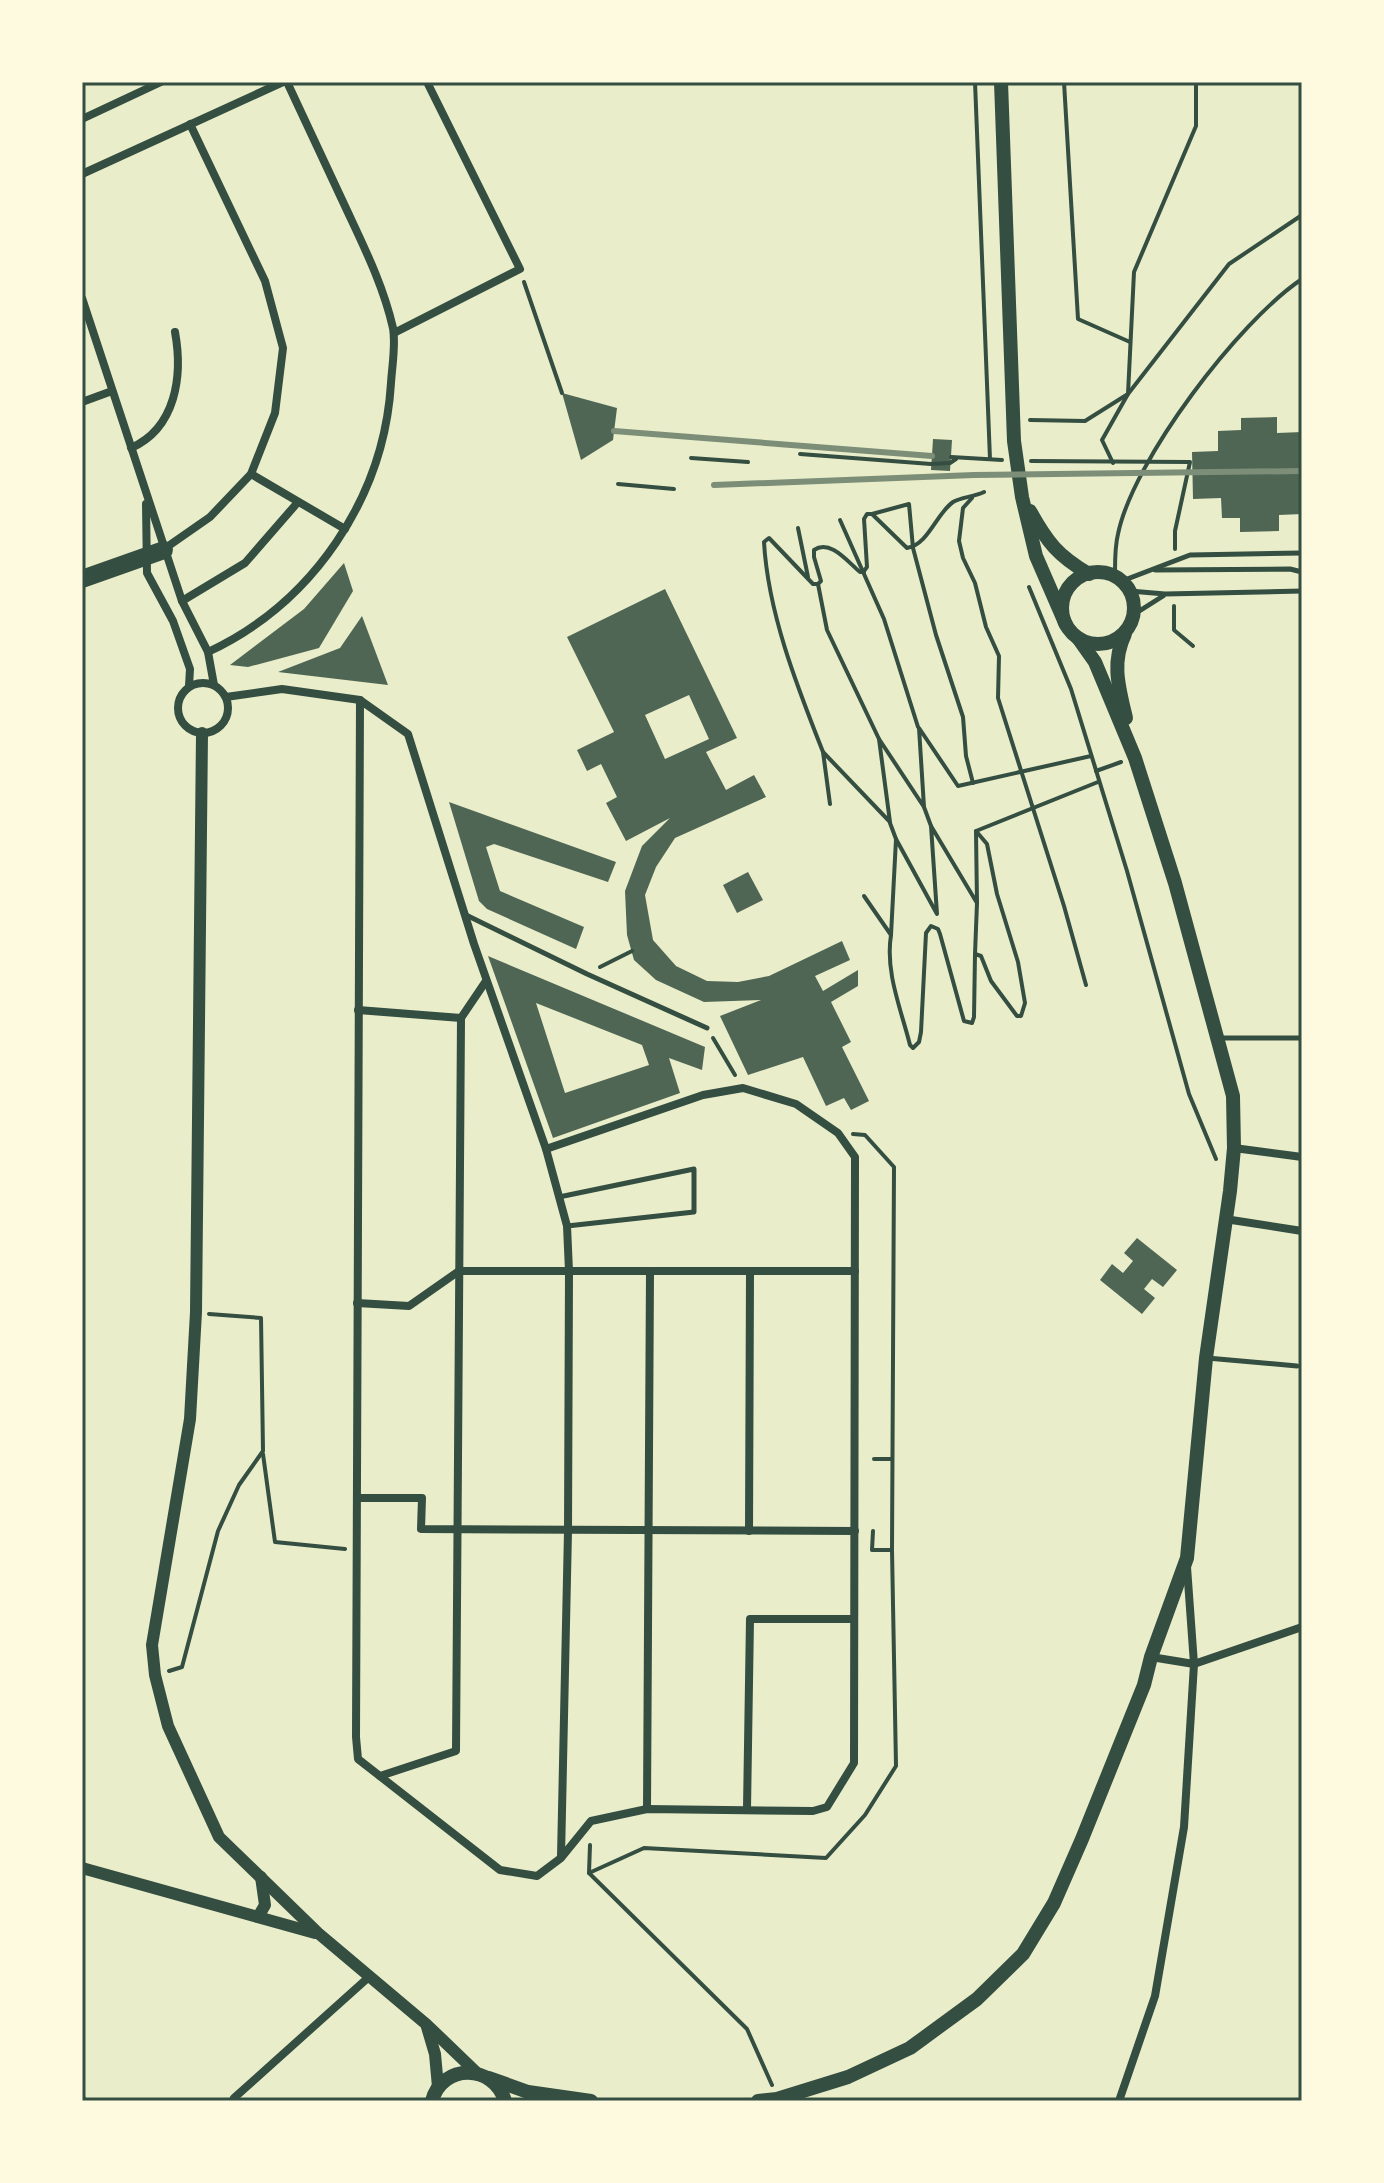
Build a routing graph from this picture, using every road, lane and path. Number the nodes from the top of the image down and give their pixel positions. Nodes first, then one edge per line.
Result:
1 (161, 82) edge
2 (285, 82) edge
3 (427, 82) edge
4 (975, 82) edge
5 (1001, 82) edge
6 (1064, 82) edge
7 (1196, 82) edge
8 (82, 119) edge
9 (190, 124) junction
10 (82, 174) edge
11 (1302, 215) edge
12 (520, 269) junction
13 (1302, 279) edge
14 (82, 298) edge
15 (175, 332) dead end
16 (394, 333) junction
17 (1130, 342) junction
18 (112, 391) junction
19 (562, 393) dead end
20 (1128, 394) junction
21 (82, 402) edge
22 (1013, 420) junction
23 (131, 448) junction
24 (800, 454) dead end
25 (691, 458) dead end
26 (990, 459) junction
27 (1017, 461) junction
28 (748, 462) dead end
29 (1113, 463) junction
30 (1147, 463) junction
31 (251, 474) junction
32 (618, 484) dead end
33 (674, 489) dead end
34 (984, 492) dead end
35 (146, 496) junction
36 (1022, 497) junction
37 (972, 498) junction
38 (298, 502) junction
39 (872, 514) junction
40 (840, 520) dead end
41 (798, 528) dead end
42 (345, 529) junction
43 (1175, 531) dead end
44 (913, 548) junction
45 (155, 553) junction
46 (1302, 553) edge
47 (1152, 570) junction
48 (864, 572) junction
49 (1302, 572) edge
50 (1089, 574) junction
51 (1025, 578) dead end
52 (82, 579) edge
53 (808, 579) junction
54 (1122, 583) junction
55 (818, 584) junction
56 (1302, 591) edge
57 (1165, 594) junction
58 (182, 601) junction
59 (1131, 621) junction
60 (1066, 625) junction
61 (1078, 638) junction
62 (208, 652) junction
63 (214, 685) junction
64 (189, 686) junction
65 (226, 697) junction
66 (360, 700) junction
67 (919, 728) junction
68 (202, 733) junction
69 (879, 739) junction
70 (823, 752) junction
71 (1091, 756) junction
72 (1135, 758) junction
73 (1095, 771) junction
74 (1021, 772) junction
75 (1098, 782) junction
76 (973, 783) junction
77 (830, 804) dead end
78 (924, 807) junction
79 (1034, 808) junction
80 (890, 822) junction
81 (931, 826) junction
82 (976, 831) junction
83 (896, 839) junction
84 (864, 896) dead end
85 (977, 903) junction
86 (463, 913) junction
87 (937, 914) junction
88 (931, 926) junction
89 (891, 935) junction
90 (632, 951) dead end
91 (975, 954) junction
92 (587, 974) junction
93 (486, 981) junction
94 (1086, 985) dead end
95 (358, 1010) junction
96 (461, 1018) junction
97 (707, 1028) joint
98 (1219, 1038) junction
99 (1302, 1038) edge
100 (743, 1088) junction
101 (1234, 1148) junction
102 (546, 1149) junction
103 (1302, 1157) edge
104 (1230, 1191) junction
105 (559, 1197) junction
106 (1225, 1219) junction
107 (567, 1226) junction
108 (1302, 1231) edge
109 (459, 1271) junction
110 (569, 1271) junction
111 (650, 1271) junction
112 (750, 1271) junction
113 (855, 1271) junction
114 (357, 1303) junction
115 (196, 1312) junction
116 (1206, 1358) junction
117 (1297, 1366) dead end
118 (263, 1451) junction
119 (874, 1459) dead end
120 (893, 1459) dead end
121 (357, 1498) junction
122 (458, 1529) junction
123 (649, 1530) junction
124 (568, 1531) junction
125 (749, 1531) junction
126 (855, 1531) junction
127 (873, 1531) dead end
128 (357, 1550) junction
129 (892, 1550) dead end
130 (1187, 1558) junction
131 (854, 1619) junction
132 (1302, 1627) edge
133 (1151, 1657) junction
134 (1194, 1664) junction
135 (155, 1675) junction
136 (380, 1776) junction
137 (647, 1809) junction
138 (747, 1809) junction
139 (591, 1821) junction
140 (561, 1858) junction
141 (82, 1868) edge
142 (261, 1877) junction
143 (258, 1917) junction
144 (318, 1933) junction
145 (370, 1976) junction
146 (426, 2024) junction
147 (483, 2075) junction
148 (433, 2097) edge
149 (234, 2098) dead end
150 (777, 2099) junction
151 (505, 2101) edge
152 (591, 2101) edge
153 (758, 2101) edge
154 (1119, 2101) edge

1 - 8 street
2 - 9 street
2 - 16 street
3 - 12 street
4 - 26 path
5 - 22 main road
6 - 17 path
7 - 17 path
9 - 10 street
9 - 31 street
11 - 20 path
12 - 16 street
12 - 19 path
13 - 30 path
14 - 18 street
15 - 23 street
16 - 42 street
17 - 20 path
18 - 21 street
18 - 23 street
20 - 22 path
20 - 29 path
22 - 27 main road
23 - 35 street
24 - 26 path
25 - 28 path
26 - 27 path
27 - 29 path
27 - 36 main road
29 - 30 path
30 - 43 path
30 - 54 path
31 - 38 street
31 - 45 street
32 - 33 path
34 - 37 path
35 - 45 street
35 - 45 street
36 - 50 main road
36 - 60 main road
37 - 44 path
37 - 74 path
38 - 42 street
38 - 58 street
39 - 44 path
39 - 44 path
39 - 48 path
40 - 48 path
41 - 53 path
42 - 62 street
44 - 76 path
45 - 52 highway
45 - 58 street
45 - 64 street
46 - 47 lane
47 - 49 lane
47 - 54 lane
48 - 55 path
48 - 67 path
50 - 54 main road
50 - 60 main road
51 - 71 path
53 - 55 path
53 - 70 path
54 - 57 lane
54 - 59 main road
55 - 69 path
56 - 57 lane
57 - 59 lane
58 - 62 street
59 - 61 main road
59 - 72 main road
60 - 61 main road
61 - 72 main road
62 - 63 street
63 - 64 street
63 - 65 street
64 - 68 street
65 - 66 street
65 - 68 street
66 - 86 street
66 - 95 street
67 - 76 path
67 - 78 path
68 - 115 street
69 - 78 path
69 - 80 path
70 - 77 path
70 - 80 path
71 - 73 path
71 - 74 path
72 - 73 path
72 - 98 main road
73 - 75 path
74 - 76 path
74 - 79 path
75 - 79 path
75 - 104 path
78 - 81 path
79 - 82 path
79 - 94 path
80 - 83 path
81 - 85 path
81 - 87 path
82 - 85 path
82 - 91 path
83 - 87 path
83 - 89 path
84 - 89 path
85 - 91 path
86 - 92 lane
86 - 93 street
87 - 88 path
88 - 89 path
88 - 91 path
90 - 92 path
92 - 97 lane
93 - 96 street
93 - 102 street
95 - 96 street
95 - 114 street
96 - 109 street
97 - 100 path
98 - 99 lane
98 - 101 main road
100 - 102 street
100 - 113 street
101 - 103 street
101 - 104 main road
102 - 105 street
104 - 106 main road
105 - 107 street
105 - 107 lane
106 - 108 street
106 - 116 main road
107 - 110 street
109 - 110 street
109 - 114 street
109 - 122 street
110 - 111 street
110 - 124 street
111 - 112 street
111 - 123 street
112 - 113 street
112 - 125 street
113 - 126 street
114 - 121 street
115 - 118 path
115 - 135 street
116 - 117 lane
116 - 130 main road
118 - 128 path
118 - 135 path
119 - 120 path
121 - 122 street
121 - 128 street
122 - 124 street
122 - 136 street
123 - 124 street
123 - 125 street
123 - 137 street
124 - 140 street
125 - 126 street
126 - 131 street
127 - 129 path
128 - 136 street
130 - 133 main road
130 - 134 street
131 - 138 street
131 - 138 street
132 - 134 street
133 - 134 street
133 - 150 main road
134 - 154 street
135 - 142 street
136 - 140 street
137 - 138 street
137 - 139 street
139 - 140 street
139 - 150 path
141 - 143 street
142 - 143 street
142 - 144 street
143 - 144 street
144 - 145 street
145 - 146 street
145 - 149 street
146 - 147 street
146 - 148 street
147 - 148 main road
147 - 151 main road
147 - 152 main road
150 - 153 main road

